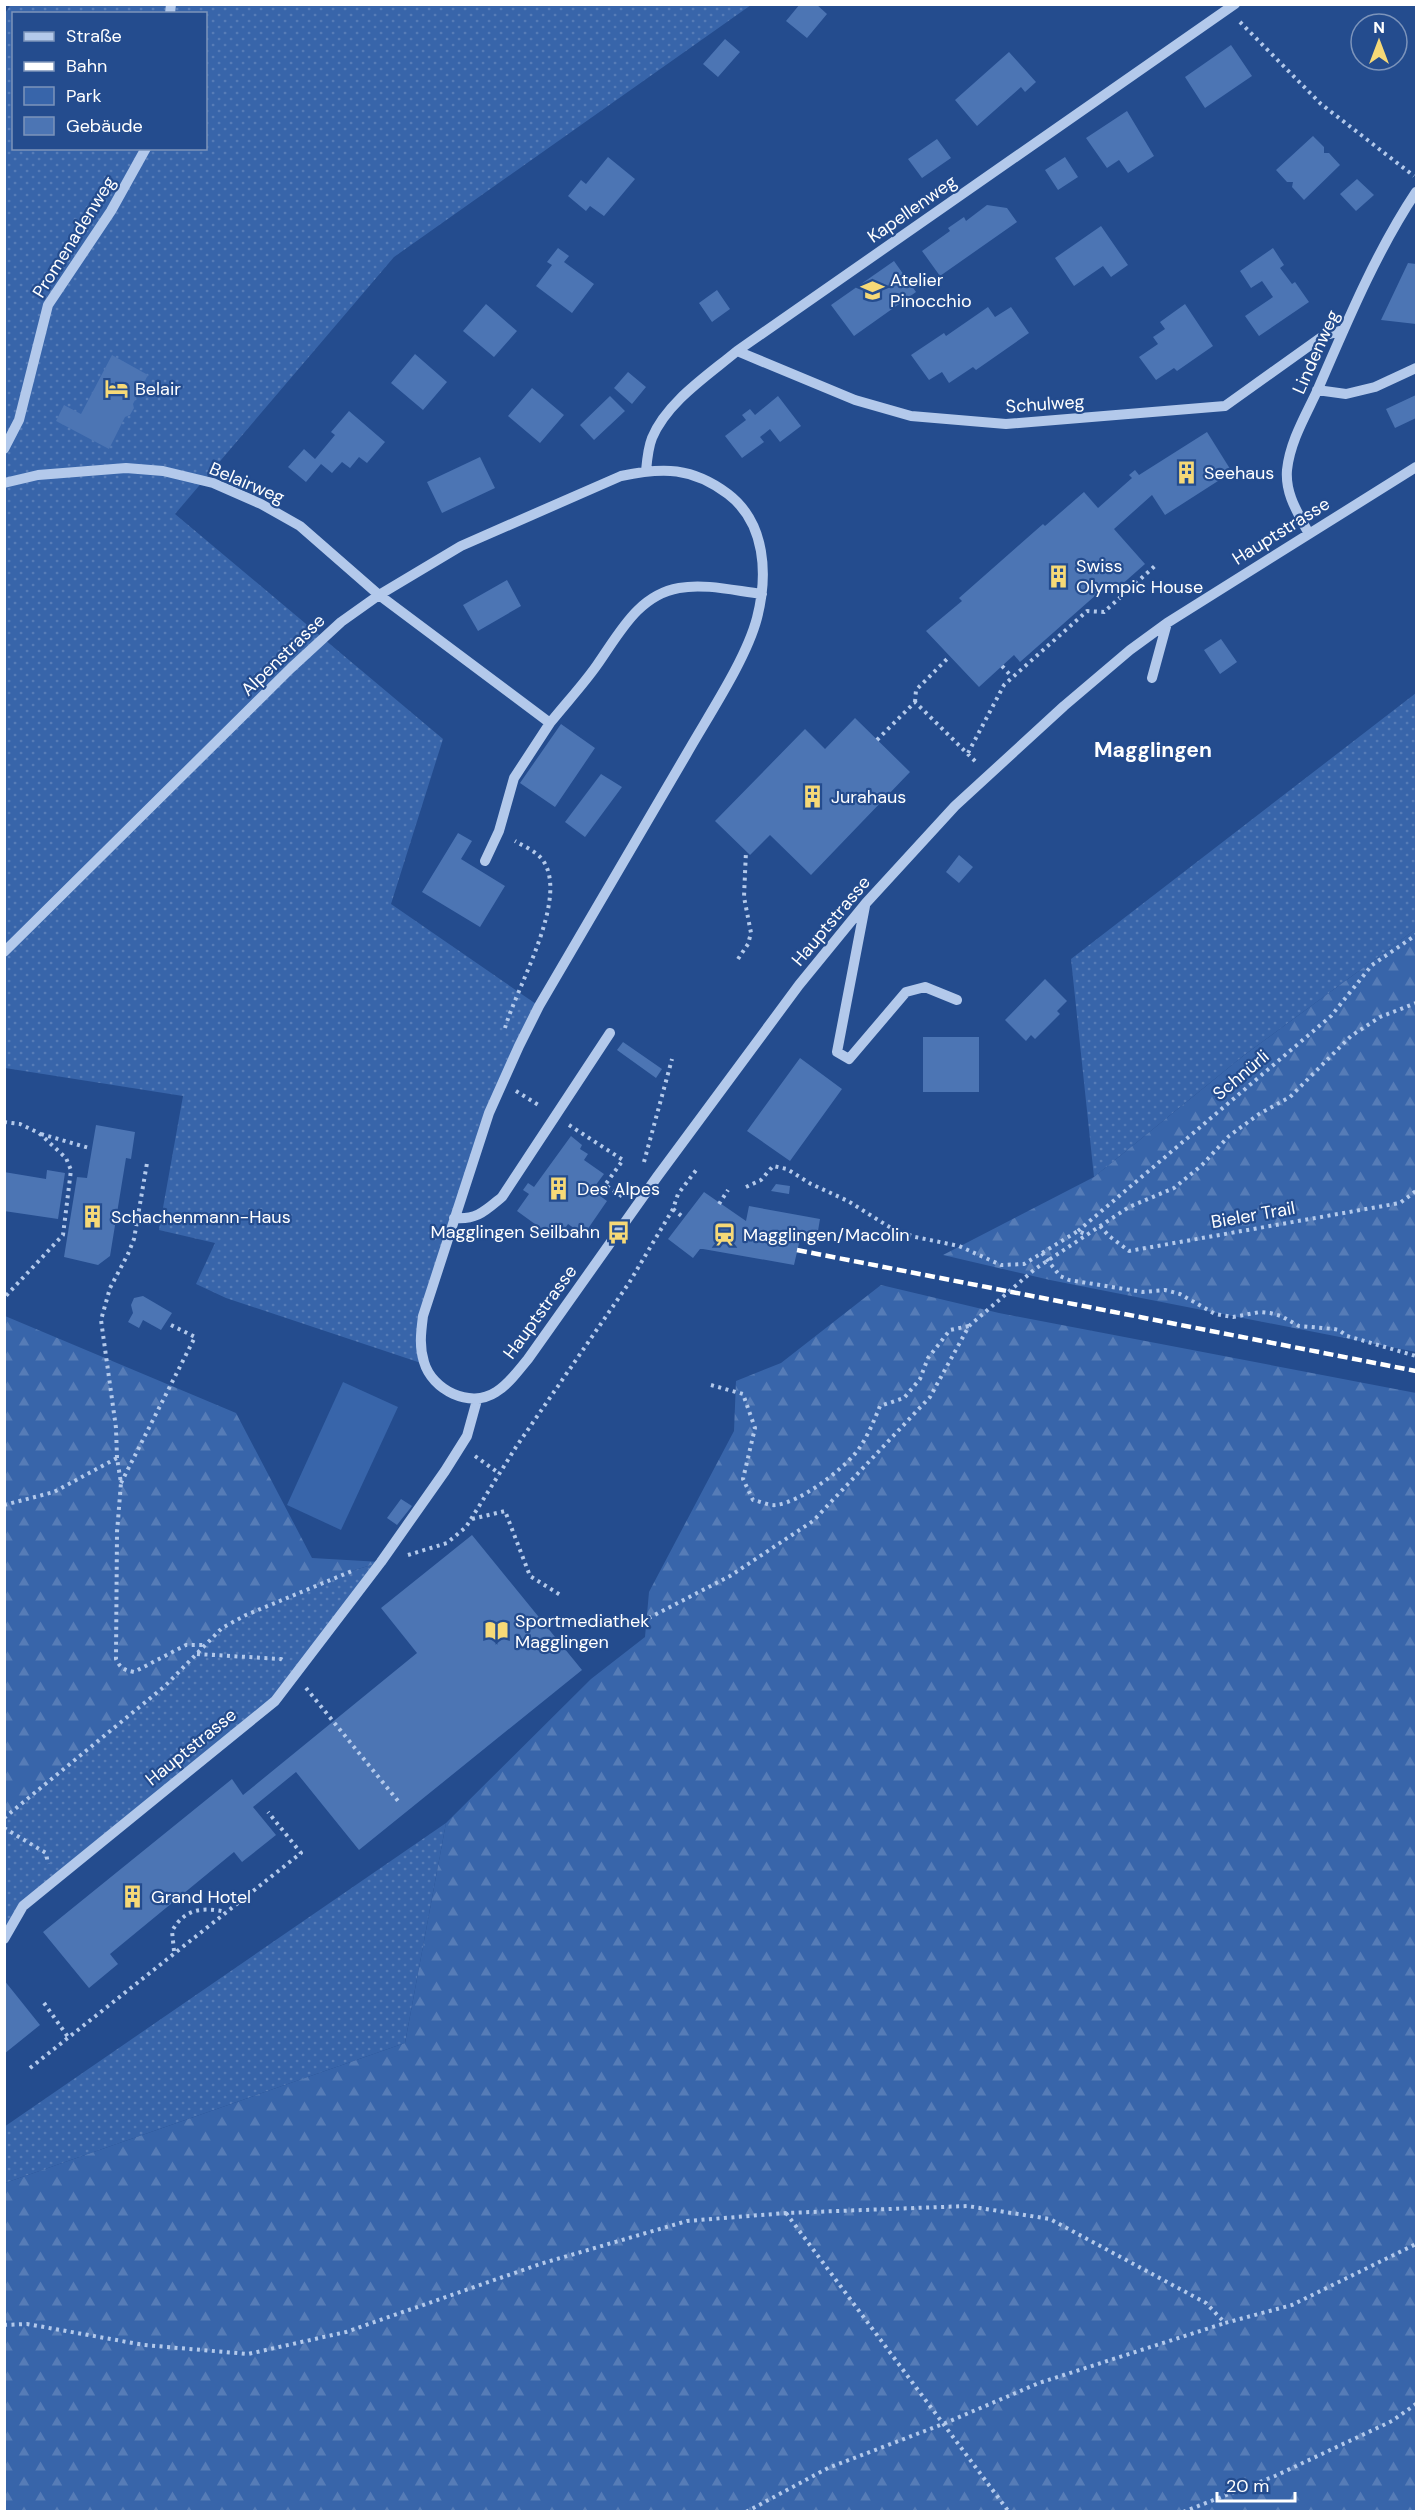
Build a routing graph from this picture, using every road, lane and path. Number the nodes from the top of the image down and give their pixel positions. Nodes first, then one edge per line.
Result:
1 (1231, 7) edge
2 (145, 150) edge
3 (1416, 178) edge
4 (1416, 192) edge
5 (1343, 330) junction
6 (737, 351) junction
7 (1416, 368) edge
8 (1317, 390) junction
9 (4, 449) edge
10 (1416, 467) edge
11 (646, 471) junction
12 (4, 483) edge
13 (1309, 534) junction
14 (1156, 565) dead end
15 (762, 594) junction
16 (378, 595) junction
17 (1167, 623) junction
18 (949, 657) dead end
19 (1002, 666) dead end
20 (1012, 677) junction
21 (1152, 678) dead end
22 (915, 702) junction
23 (550, 723) junction
24 (877, 740) dead end
25 (968, 753) junction
26 (977, 762) dead end
27 (499, 831) junction
28 (746, 852) dead end
29 (485, 861) dead end
30 (866, 903) junction
31 (1416, 935) edge
32 (4, 952) edge
33 (738, 959) dead end
34 (957, 1000) dead end
35 (1416, 1003) edge
36 (504, 1032) dead end
37 (610, 1033) dead end
38 (672, 1059) dead end
39 (524, 1096) dead end
40 (539, 1106) dead end
41 (4, 1122) edge
42 (569, 1125) dead end
43 (39, 1133) junction
44 (90, 1148) dead end
45 (147, 1164) dead end
46 (697, 1169) dead end
47 (657, 1177) junction
48 (746, 1187) dead end
49 (728, 1190) dead end
50 (1416, 1191) edge
51 (719, 1204) dead end
52 (636, 1206) junction
53 (673, 1209) junction
54 (454, 1218) junction
55 (684, 1218) dead end
56 (1100, 1226) junction
57 (1078, 1231) junction
58 (1086, 1234) junction
59 (1042, 1253) junction
60 (1047, 1260) junction
61 (4, 1298) edge
62 (171, 1325) dead end
63 (969, 1326) junction
64 (1416, 1356) edge
65 (711, 1385) dead end
66 (477, 1400) junction
67 (474, 1456) dead end
68 (117, 1458) junction
69 (500, 1474) junction
70 (121, 1483) junction
71 (4, 1505) edge
72 (471, 1519) junction
73 (399, 1558) dead end
74 (381, 1562) junction
75 (562, 1596) dead end
76 (620, 1620) dead end
77 (203, 1645) junction
78 (196, 1654) junction
79 (293, 1671) junction
80 (398, 1801) dead end
81 (268, 1812) dead end
82 (4, 1818) edge
83 (4, 1828) edge
84 (46, 1853) dead end
85 (226, 1912) junction
86 (4, 1939) edge
87 (175, 1952) junction
88 (44, 2003) dead end
89 (68, 2037) junction
90 (30, 2068) dead end
91 (786, 2213) junction
92 (1416, 2244) edge
93 (1225, 2324) junction
94 (4, 2325) edge
95 (1416, 2404) edge
96 (944, 2424) junction
97 (746, 2511) edge
98 (1009, 2511) edge
99 (1184, 2511) edge

1 - 3 path
1 - 6 street, Kapellenweg
2 - 9 street, Promenadenweg
4 - 5 street, Lindenweg
5 - 6 street, Schulweg
5 - 8 street, Lindenweg
6 - 11 street, Kapellenweg
7 - 8 street
8 - 13 street, Lindenweg
10 - 13 street, Hauptstrasse
11 - 15 street
11 - 16 street, Alpenstrasse
12 - 16 street, Belairweg
13 - 17 street, Hauptstrasse
14 - 20 path
15 - 23 street
15 - 54 street
16 - 23 street, Belairweg
16 - 32 street, Alpenstrasse
17 - 21 street
17 - 30 street, Hauptstrasse
18 - 22 path
19 - 20 path
20 - 25 path
22 - 24 path
22 - 25 path
23 - 27 street
25 - 26 path
27 - 29 street
27 - 36 path
28 - 33 path
30 - 34 street
30 - 47 street, Hauptstrasse
31 - 57 path, Schnürli
35 - 56 path
37 - 54 street
38 - 47 path
39 - 40 path
41 - 43 path
42 - 52 path
43 - 44 path
43 - 61 path
45 - 68 path
46 - 53 path
47 - 52 street, Hauptstrasse
48 - 59 path, Schnürli
49 - 51 path
50 - 56 path, Bieler Trail
52 - 66 street, Hauptstrasse
53 - 55 path
53 - 69 path
54 - 66 street
56 - 58 path
57 - 58 path
57 - 59 path, Schnürli
58 - 60 path
59 - 60 path
60 - 63 path
60 - 64 path
62 - 70 path
63 - 65 path
63 - 76 path
66 - 74 street, Hauptstrasse
67 - 69 path
68 - 70 path
68 - 71 path
69 - 72 path
70 - 77 path
72 - 73 path
72 - 75 path
74 - 77 path
74 - 79 street, Hauptstrasse
77 - 78 path
78 - 79 path
78 - 82 path
79 - 80 path
79 - 86 street, Hauptstrasse
81 - 85 path
83 - 84 path
85 - 87 path
85 - 87 path
87 - 89 path
88 - 89 path
89 - 90 path
91 - 93 path
91 - 94 path
91 - 96 path
92 - 93 path
93 - 96 path
95 - 99 path
96 - 97 path
96 - 98 path

